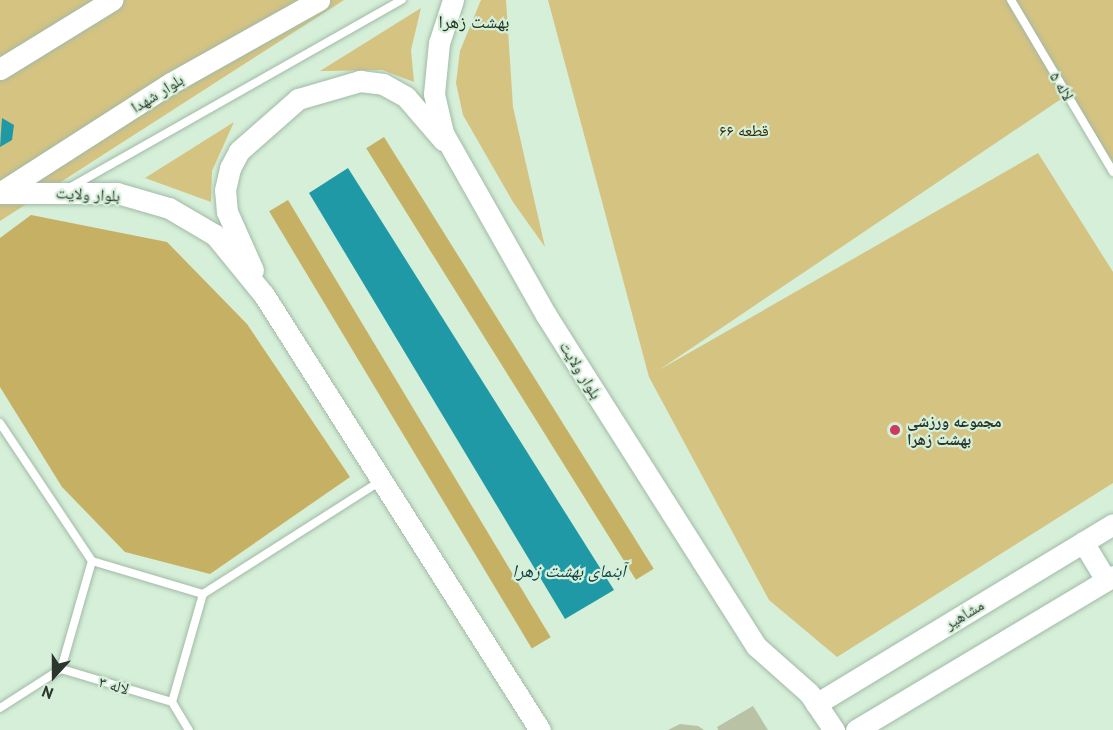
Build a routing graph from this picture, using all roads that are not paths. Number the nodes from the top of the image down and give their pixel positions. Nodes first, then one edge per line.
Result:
1 (112, 0) edge
2 (319, 0) edge
3 (402, 0) edge
4 (453, 0) edge
5 (1011, 0) edge
6 (0, 69) edge
7 (455, 154) junction
8 (1113, 172) edge
9 (64, 191) junction
10 (0, 193) edge
11 (264, 295) junction
12 (0, 423) edge
13 (384, 479) junction
14 (1113, 524) edge
15 (1083, 542) junction
16 (92, 561) junction
17 (1109, 578) edge
18 (203, 594) junction
19 (61, 669) junction
20 (172, 702) junction
21 (816, 704) junction
22 (0, 708) edge
23 (189, 730) edge
24 (540, 730) edge
25 (834, 730) edge
26 (856, 730) edge

1 - 6 street
2 - 10 street, بلوار شهدا
3 - 9 lane
4 - 7 street, بلوار ولایت
5 - 8 lane, لاله ۵
7 - 11 street
7 - 21 street, بلوار ولایت
9 - 10 street, بلوار ولایت
9 - 11 street, بلوار ولایت
11 - 13 street, بلوار ولایت
12 - 16 lane
13 - 18 lane
13 - 24 street, بلوار ولایت
14 - 15 street, مشاهیر
15 - 17 street
15 - 21 street, مشاهیر
16 - 18 lane
16 - 19 lane
17 - 26 street
18 - 20 lane
19 - 20 lane, لاله ۳
19 - 22 lane
20 - 23 lane
21 - 25 street, بلوار ولایت

